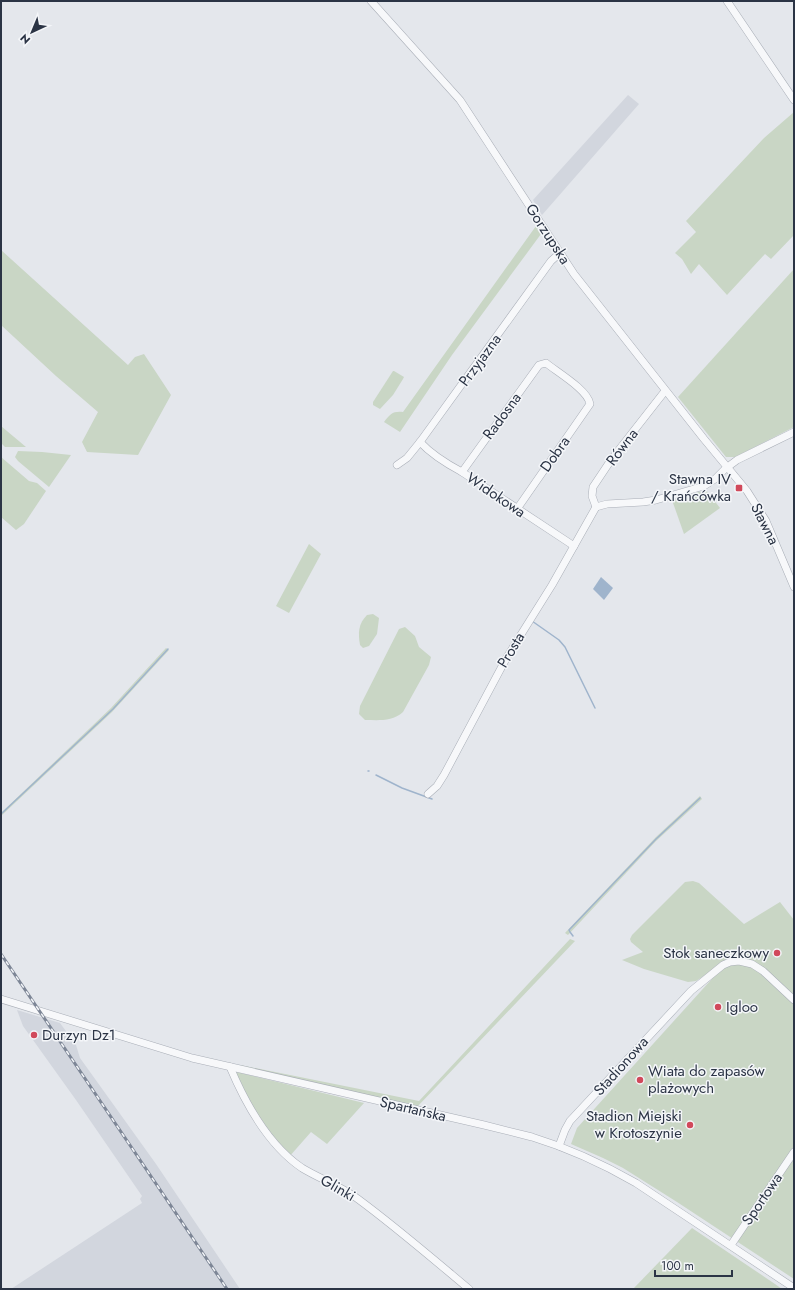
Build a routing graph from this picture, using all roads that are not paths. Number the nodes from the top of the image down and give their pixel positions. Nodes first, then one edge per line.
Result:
1 (371, 1) edge
2 (727, 1) edge
3 (794, 100) edge
4 (560, 254) junction
5 (546, 363) joint
6 (665, 391) junction
7 (794, 432) edge
8 (420, 442) junction
9 (397, 465) dead end
10 (728, 467) junction
11 (462, 472) junction
12 (596, 507) junction
13 (517, 509) junction
14 (574, 546) junction
15 (794, 586) edge
16 (428, 794) dead end
17 (1, 999) edge
18 (794, 1000) edge
19 (230, 1067) junction
20 (558, 1146) junction
21 (794, 1152) edge
22 (731, 1245) junction
23 (794, 1288) edge
24 (469, 1289) edge

1 - 4 street, Gorzupska
2 - 3 street
4 - 6 street, Gorzupska
4 - 8 street, Przyjazna
5 - 11 street, Radosna
5 - 13 street, Dobra
6 - 10 street, Gorzupska
6 - 12 street, Równa
7 - 10 street
8 - 9 street, Przyjazna
8 - 11 street, Widokowa
10 - 12 street
10 - 15 street, Stawna
11 - 13 street, Widokowa
12 - 14 street, Prosta
13 - 14 street, Widokowa
14 - 16 street, Prosta
17 - 19 street, Spartańska
18 - 20 street, Stadionowa
19 - 20 street, Spartańska
19 - 24 street, Glinki
20 - 22 street, Spartańska
21 - 22 street, Sportowa
22 - 23 street, Spartańska

